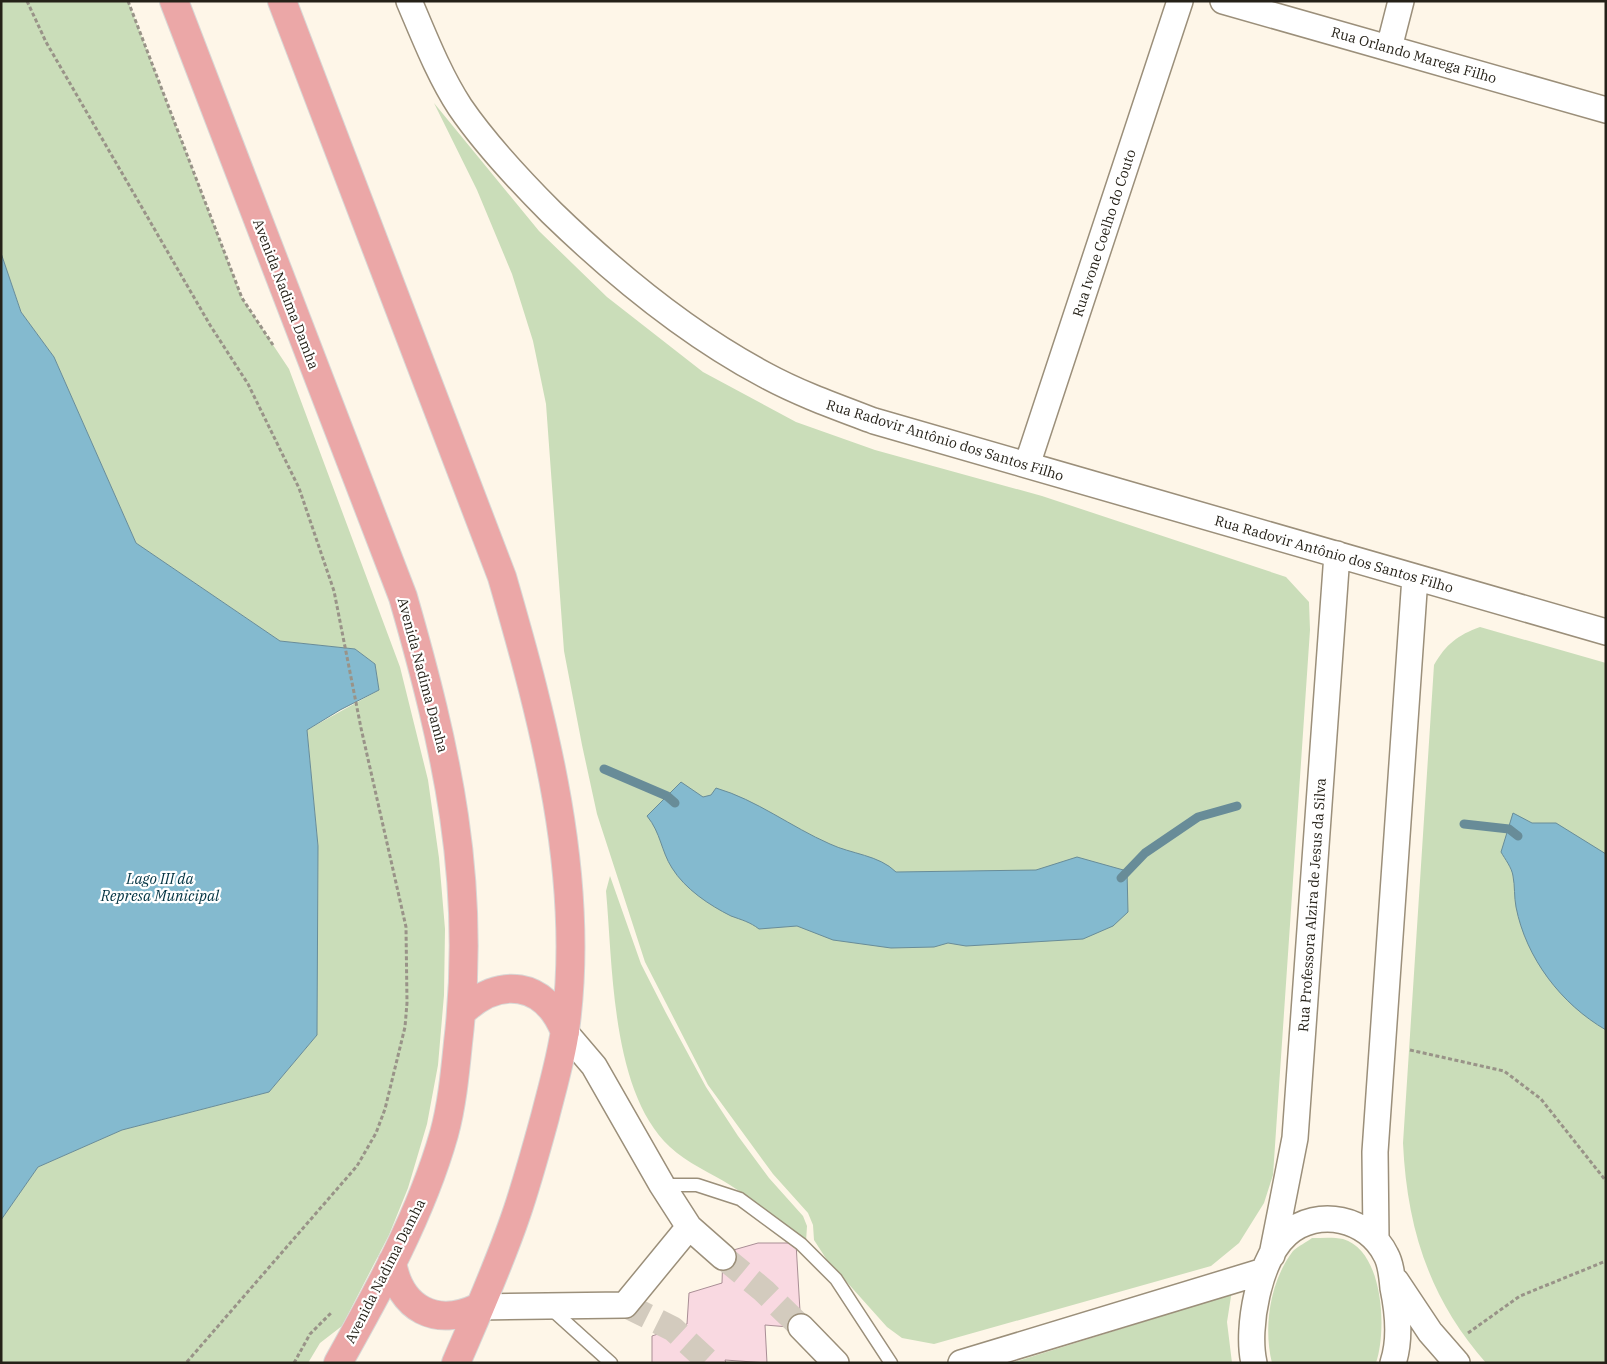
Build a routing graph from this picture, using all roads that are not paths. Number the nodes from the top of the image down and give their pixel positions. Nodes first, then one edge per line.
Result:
1 (174, 1) edge
2 (282, 1) edge
3 (409, 1) edge
4 (1180, 1) edge
5 (1223, 1) edge
6 (1401, 1) edge
7 (1389, 48) junction
8 (1606, 110) edge
9 (1027, 465) junction
10 (1337, 554) junction
11 (1415, 577) junction
12 (1606, 632) edge
13 (462, 1012) junction
14 (565, 1032) junction
15 (662, 1185) junction
16 (689, 1227) junction
17 (1376, 1239) junction
18 (723, 1257) tunnel mouth
19 (392, 1262) junction
20 (1268, 1263) junction
21 (1391, 1274) junction
22 (549, 1307) junction
23 (479, 1308) junction
24 (801, 1327) tunnel mouth
25 (1451, 1356) edge
26 (338, 1363) edge
27 (456, 1363) edge
28 (611, 1363) edge
29 (836, 1363) edge
30 (891, 1363) edge
31 (962, 1363) edge
32 (1254, 1363) edge
33 (1394, 1363) edge

1 - 13 main road, Avenida Nadima Damha
2 - 14 main road
3 - 9 street, Rua Radovir Antônio dos Santos Filho
4 - 9 street, Rua Ivone Coelho do Couto
5 - 7 street, Rua Orlando Marega Filho
6 - 7 street
7 - 8 street, Rua Orlando Marega Filho
9 - 10 street, Rua Radovir Antônio dos Santos Filho
10 - 11 street, Rua Radovir Antônio dos Santos Filho
10 - 20 street, Rua Professora Alzira de Jesus da Silva
11 - 12 street, Rua Radovir Antônio dos Santos Filho
11 - 17 street
13 - 14 main road
13 - 19 main road, Avenida Nadima Damha
14 - 15 street
14 - 23 main road
15 - 16 street
15 - 30 lane
16 - 18 street
16 - 22 street
17 - 20 street
17 - 21 street
19 - 23 main road
19 - 26 main road, Avenida Nadima Damha
20 - 31 street
20 - 32 street, Rua Professora Alzira de Jesus da Silva
21 - 25 street
21 - 33 street
22 - 23 street
22 - 28 lane
23 - 27 main road
24 - 29 street

